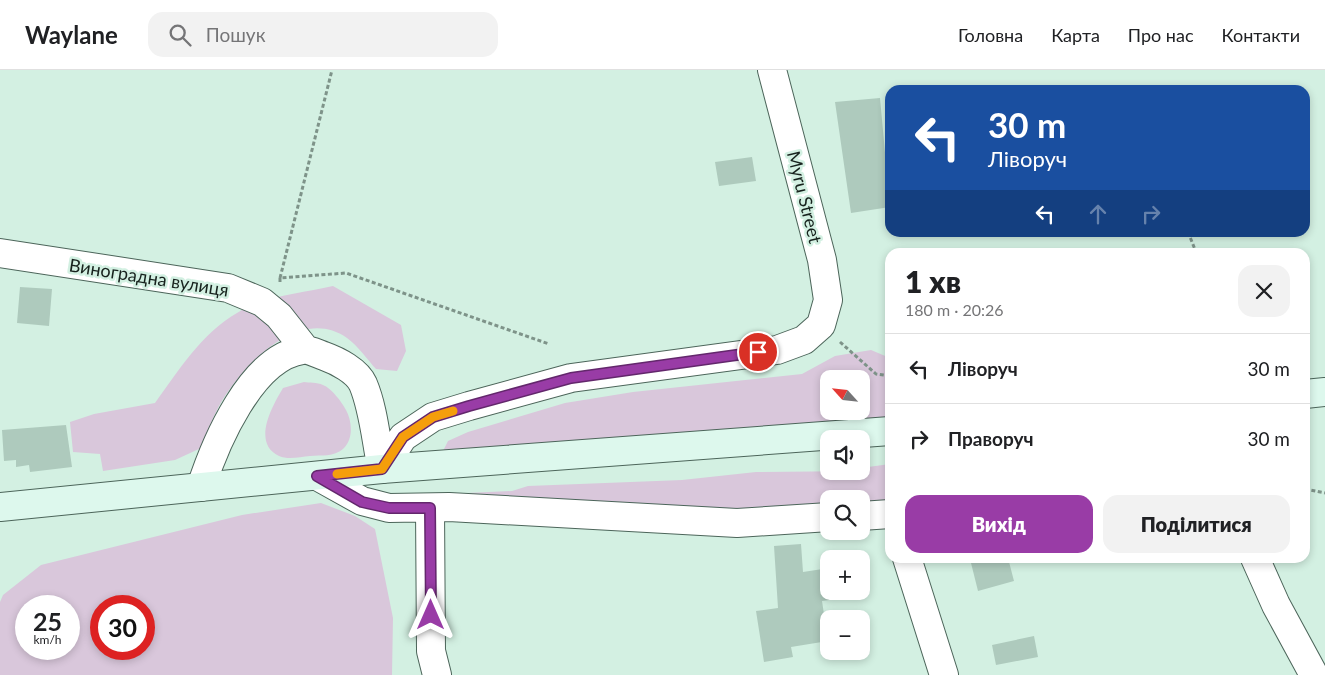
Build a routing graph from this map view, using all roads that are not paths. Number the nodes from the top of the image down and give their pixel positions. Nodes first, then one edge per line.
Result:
1 (772, 70) edge
2 (0, 254) edge
3 (304, 349) junction
4 (1325, 392) edge
5 (1310, 394) edge
6 (885, 431) edge
7 (382, 469) junction
8 (317, 476) junction
9 (201, 487) junction
10 (0, 507) edge
11 (430, 508) junction
12 (885, 514) edge
13 (870, 515) edge
14 (820, 517) edge
15 (909, 563) edge
16 (1257, 563) edge
17 (438, 675) edge
18 (944, 675) edge
19 (1314, 675) edge

1 - 7 street, Myru Street
2 - 3 street, Виноградна вулиця
3 - 7 street
3 - 9 street
4 - 5 main road
6 - 7 main road
7 - 8 main road
8 - 9 main road
8 - 11 street
9 - 10 main road
11 - 14 street
11 - 17 street
12 - 13 street
15 - 18 street
16 - 19 street

